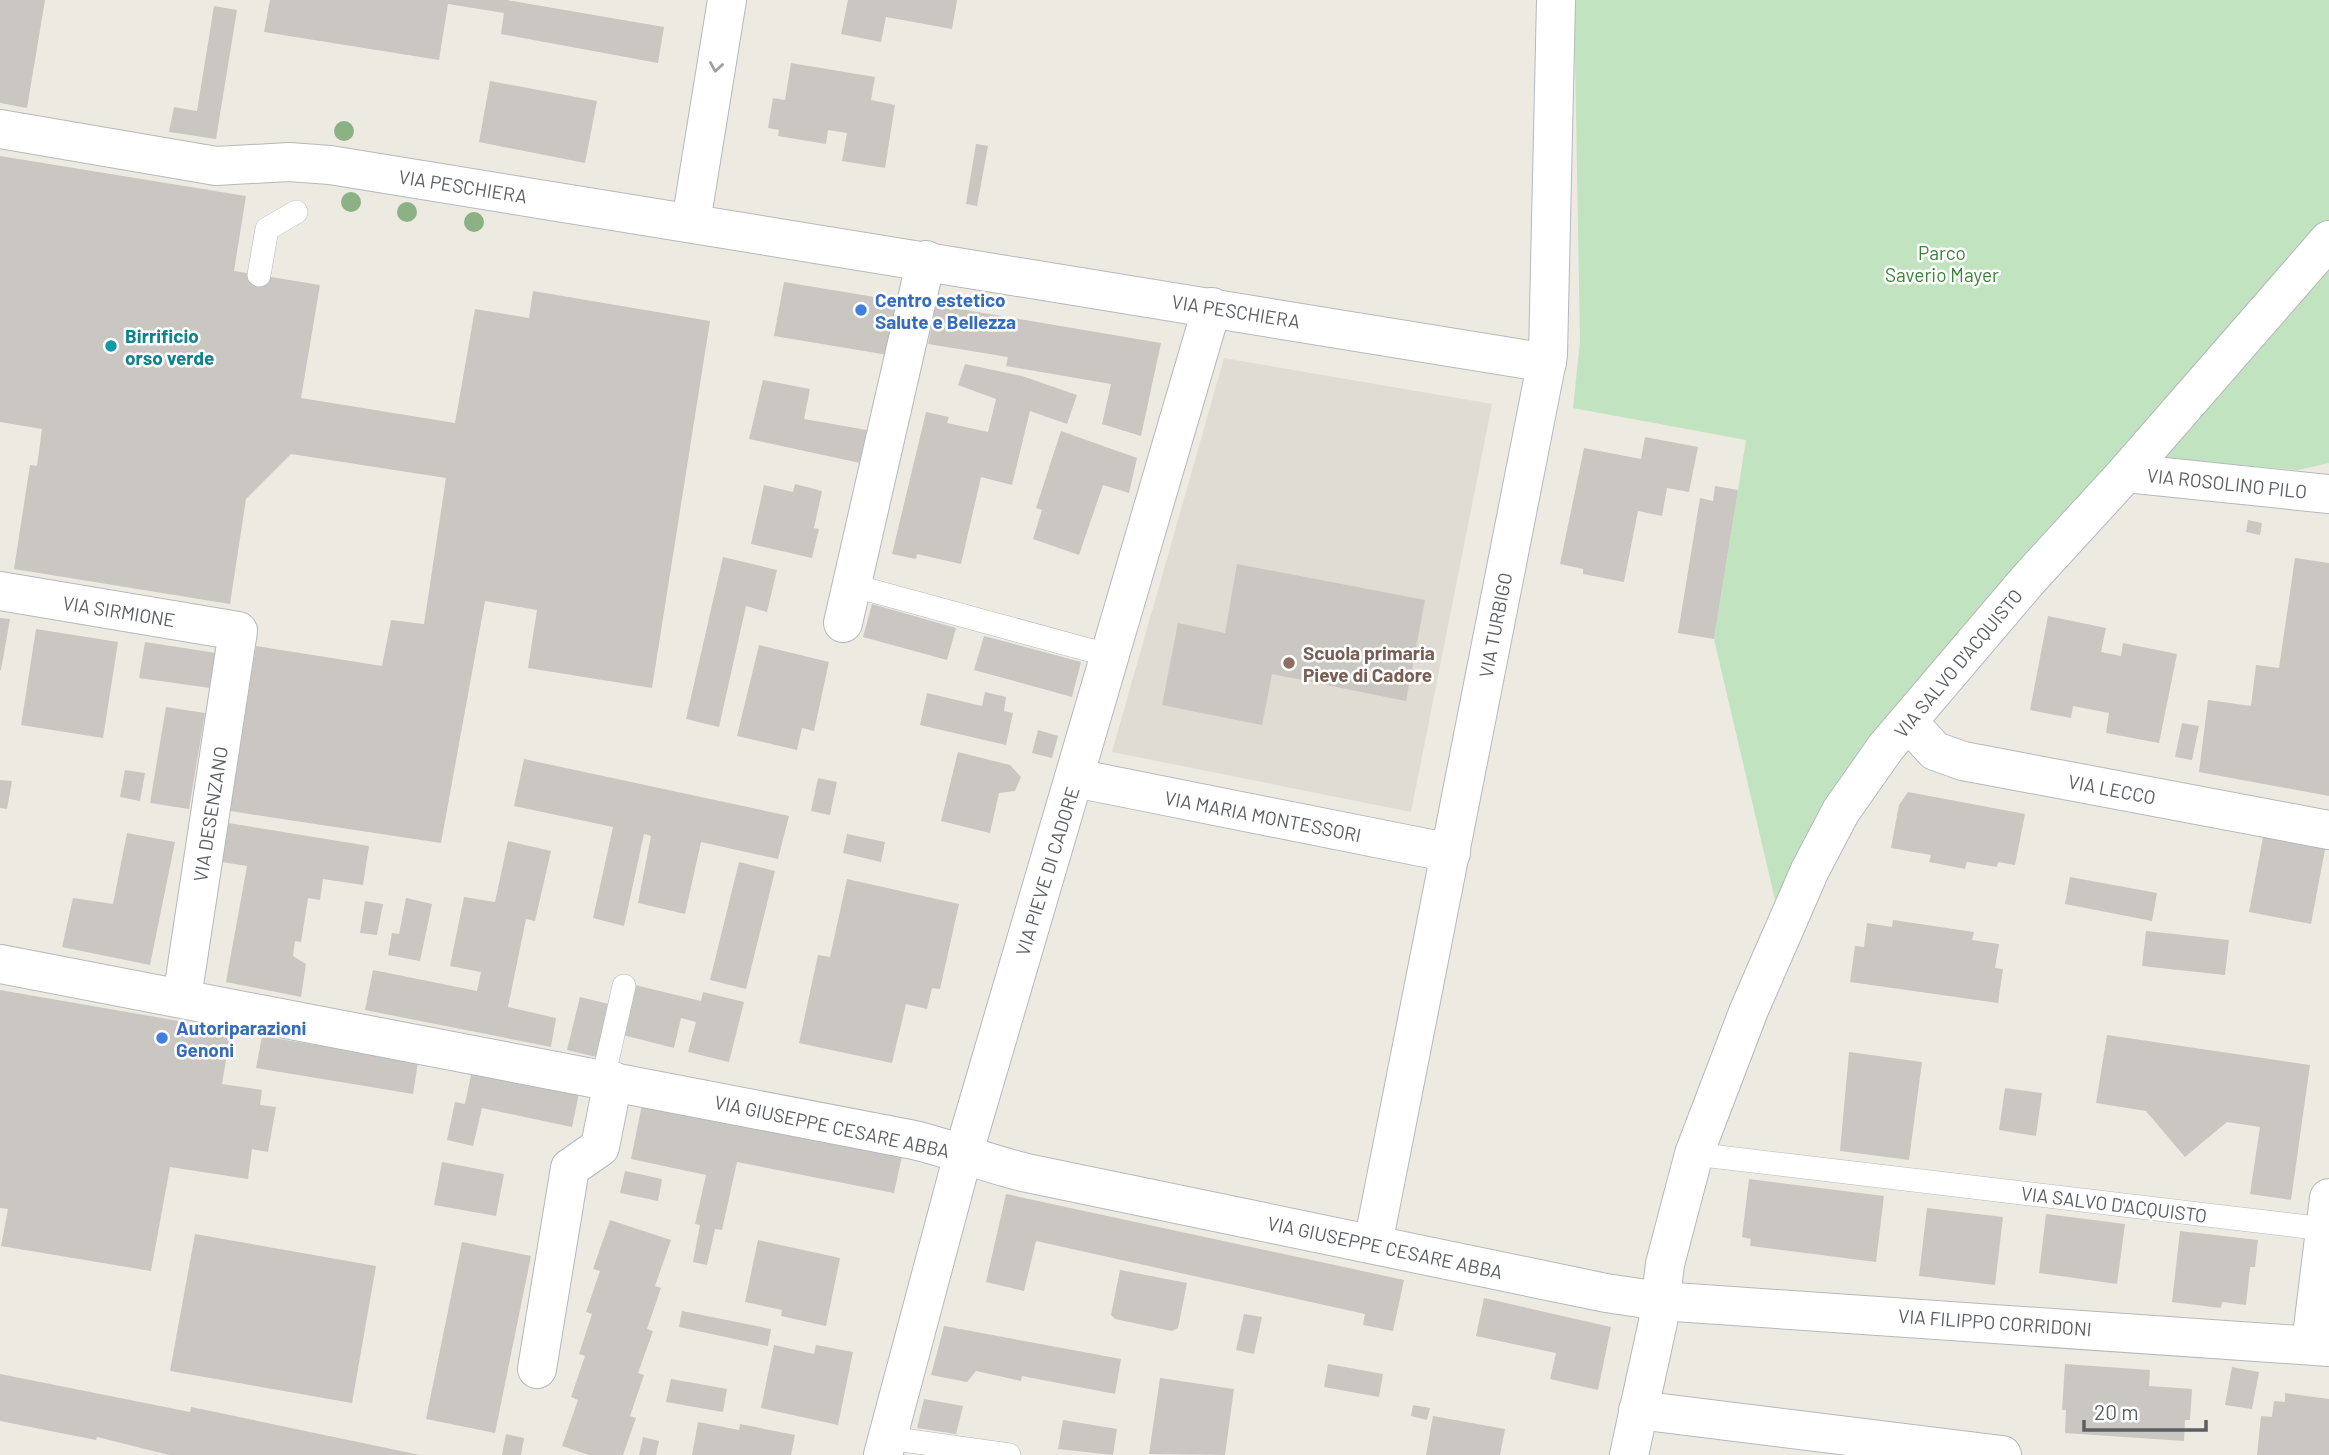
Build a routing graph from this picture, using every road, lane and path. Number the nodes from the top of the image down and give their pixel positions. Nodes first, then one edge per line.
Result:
1 (727, 0) edge
2 (1556, 0) edge
3 (0, 129) edge
4 (296, 212) dead end
5 (691, 222) junction
6 (2329, 240) edge
7 (926, 260) junction
8 (259, 275) dead end
9 (1212, 307) junction
10 (1547, 363) junction
11 (2126, 473) junction
12 (2329, 494) edge
13 (851, 585) junction
14 (0, 591) edge
15 (843, 623) dead end
16 (238, 631) joint
17 (1111, 656) junction
18 (1909, 723) junction
19 (1075, 778) junction
20 (2329, 830) edge
21 (1451, 853) junction
22 (0, 964) edge
23 (624, 986) dead end
24 (182, 998) junction
25 (608, 1081) junction
26 (963, 1154) junction
27 (1694, 1154) junction
28 (2327, 1214) edge
29 (1373, 1244) junction
30 (1660, 1301) junction
31 (2320, 1346) edge
32 (537, 1369) dead end
33 (1639, 1410) junction
34 (886, 1446) edge
35 (1009, 1455) edge
36 (1629, 1455) edge
37 (2001, 1455) edge

1 -> 5 street
2 - 10 street, VIA TURBIGO
3 - 5 street, VIA PESCHIERA
4 - 8 lane
5 - 7 street, VIA PESCHIERA
6 - 11 street, VIA SALVO D'ACQUISTO
7 - 9 street, VIA PESCHIERA
7 - 13 street
9 - 10 street, VIA PESCHIERA
9 - 17 street, VIA PIEVE DI CADORE
10 - 21 street, VIA TURBIGO
11 - 12 street, VIA ROSOLINO PILO
11 - 18 street, VIA SALVO D'ACQUISTO
13 - 15 street
13 - 17 lane
14 - 16 street, VIA SIRMIONE
16 - 24 street, VIA DESENZANO
17 - 19 street, VIA PIEVE DI CADORE
18 - 20 street, VIA LECCO
18 - 27 street, VIA SALVO D'ACQUISTO
19 - 21 street, VIA MARIA MONTESSORI
19 - 26 street, VIA PIEVE DI CADORE
21 - 29 street, VIA TURBIGO
22 - 24 street, VIA GIUSEPPE CESARE ABBA
23 - 25 lane
24 - 25 street, VIA GIUSEPPE CESARE ABBA
25 - 26 street, VIA GIUSEPPE CESARE ABBA
25 - 32 street
26 - 29 street, VIA GIUSEPPE CESARE ABBA
26 - 34 street, VIA PIEVE DI CADORE
27 - 28 lane, VIA SALVO D'ACQUISTO
27 - 30 street, VIA SALVO D'ACQUISTO
28 - 31 street
29 - 30 street, VIA GIUSEPPE CESARE ABBA
30 - 31 street, VIA FILIPPO CORRIDONI
30 - 33 street, VIA SALVO D'ACQUISTO
33 - 36 street, VIA SALVO D'ACQUISTO
33 - 37 street
34 - 35 lane, VIA PIEVE DI CADORE

